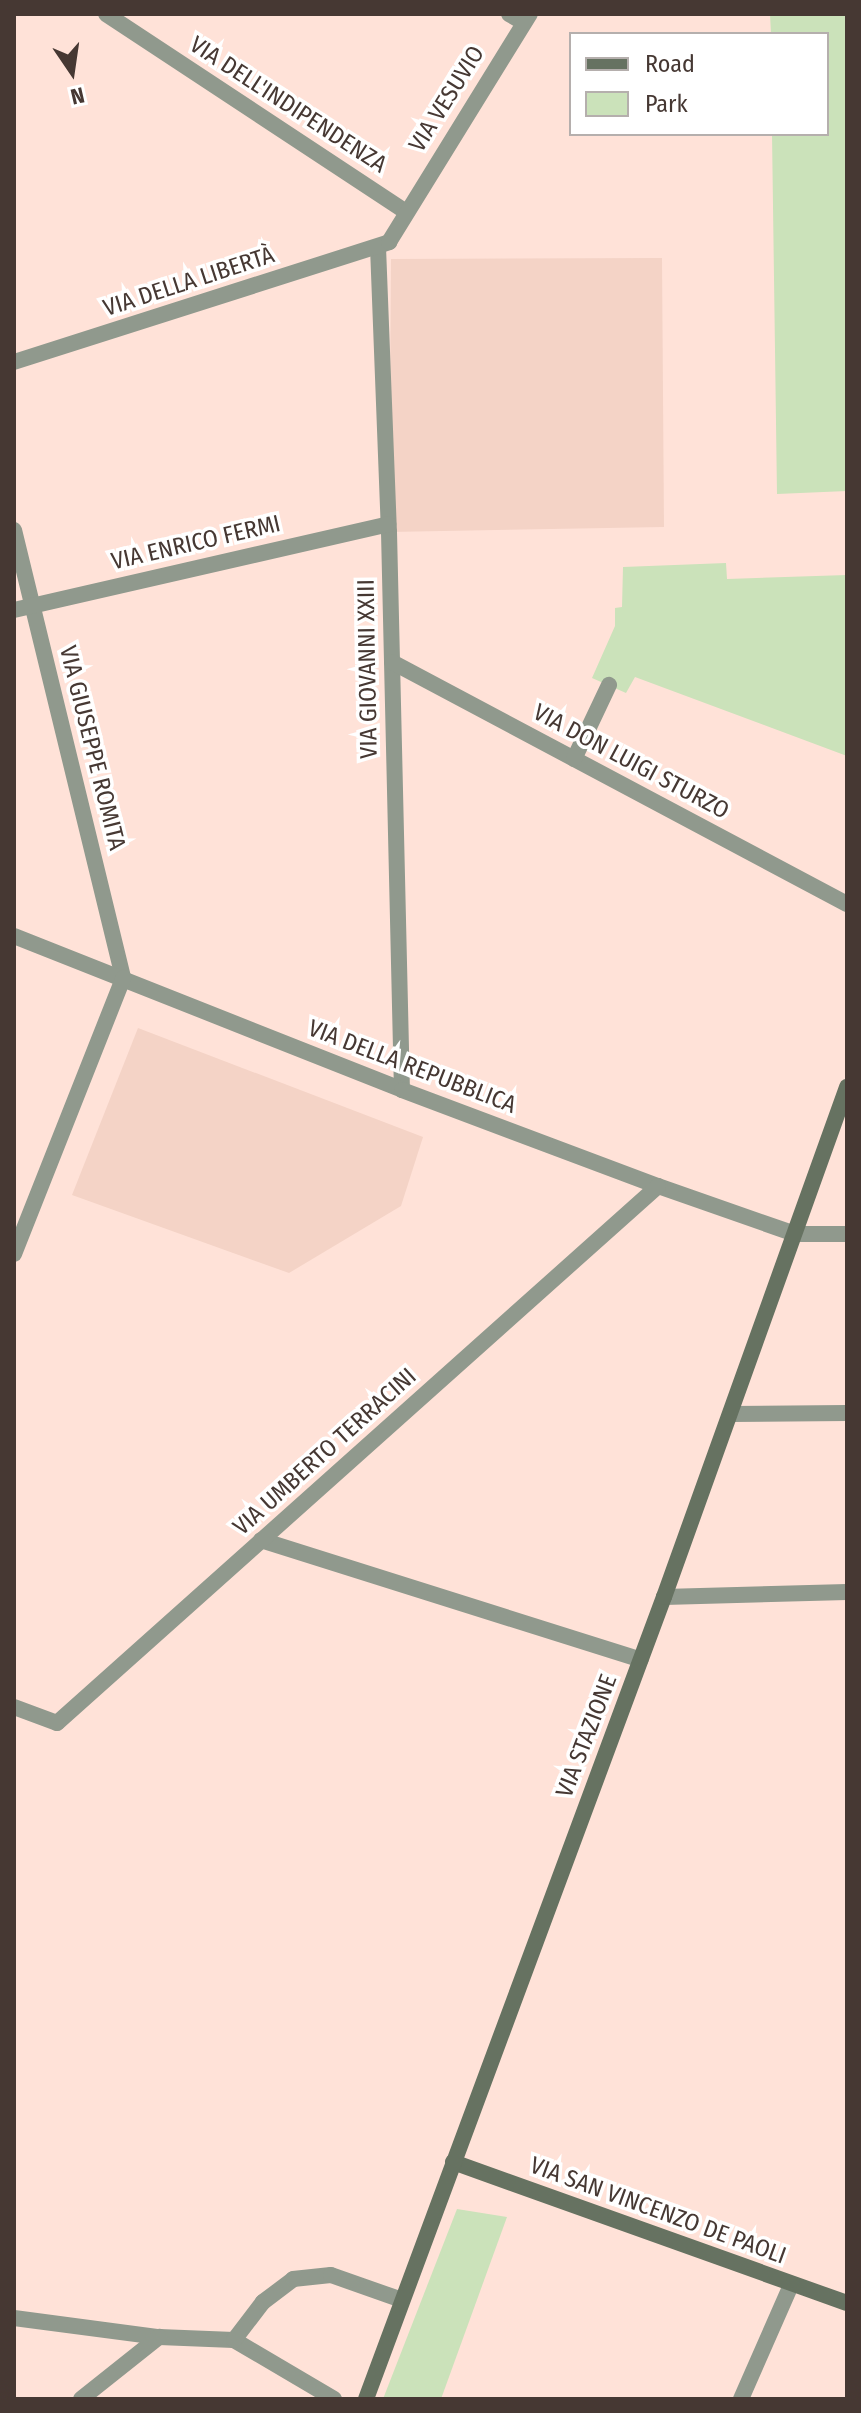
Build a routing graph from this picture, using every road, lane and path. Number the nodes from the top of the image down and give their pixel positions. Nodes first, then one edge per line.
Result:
1 (106, 14) edge
2 (521, 17) edge
3 (405, 211) junction
4 (378, 247) junction
5 (14, 362) edge
6 (388, 524) junction
7 (14, 530) edge
8 (32, 606) junction
9 (14, 610) edge
10 (392, 662) junction
11 (609, 685) dead end
12 (574, 759) junction
13 (847, 904) edge
14 (14, 936) edge
15 (123, 978) junction
16 (847, 1087) edge
17 (402, 1090) junction
18 (658, 1186) junction
19 (795, 1234) junction
20 (847, 1234) edge
21 (14, 1254) edge
22 (847, 1413) edge
23 (731, 1414) junction
24 (261, 1540) junction
25 (847, 1592) edge
26 (664, 1597) junction
27 (641, 1660) junction
28 (14, 1707) edge
29 (453, 2162) junction
30 (791, 2285) junction
31 (402, 2300) junction
32 (847, 2303) edge
33 (14, 2318) edge
34 (159, 2337) junction
35 (234, 2340) junction
36 (81, 2399) edge
37 (334, 2399) edge
38 (366, 2399) edge
39 (741, 2399) edge

1 - 3 street, VIA DELL'INDIPENDENZA
2 - 3 street, VIA VESUVIO
3 - 4 street, VIA VESUVIO
4 - 5 street, VIA DELLA LIBERTÀ
4 - 6 street, VIA GIOVANNI XXIII
6 - 8 street, VIA ENRICO FERMI
6 - 10 street, VIA GIOVANNI XXIII
7 - 8 street, VIA GIUSEPPE ROMITA
8 - 9 street, VIA ENRICO FERMI
8 - 15 street, VIA GIUSEPPE ROMITA
10 - 12 street, VIA DON LUIGI STURZO
10 - 17 street, VIA GIOVANNI XXIII
11 - 12 street
12 - 13 street, VIA DON LUIGI STURZO
14 - 15 street, VIA DELLA REPUBBLICA
15 - 17 street, VIA DELLA REPUBBLICA
15 - 21 street
16 - 19 street, VIA STAZIONE
17 - 18 street, VIA DELLA REPUBBLICA
18 - 19 street, VIA DELLA REPUBBLICA
18 - 24 street, VIA UMBERTO TERRACINI
19 - 20 street, VIA DELLA REPUBBLICA
19 - 23 street, VIA STAZIONE
22 - 23 street
23 - 26 street, VIA STAZIONE
24 - 27 street
24 - 28 street, VIA UMBERTO TERRACINI
25 - 26 street
26 - 27 street, VIA STAZIONE
27 - 29 street, VIA STAZIONE
29 - 30 street, VIA SAN VINCENZO DE PAOLI
29 - 31 street, VIA STAZIONE
30 - 32 street, VIA SAN VINCENZO DE PAOLI
30 - 39 street
31 - 35 street
31 - 38 street, VIA STAZIONE
33 - 34 street
34 - 35 street
34 - 36 street
35 - 37 street

